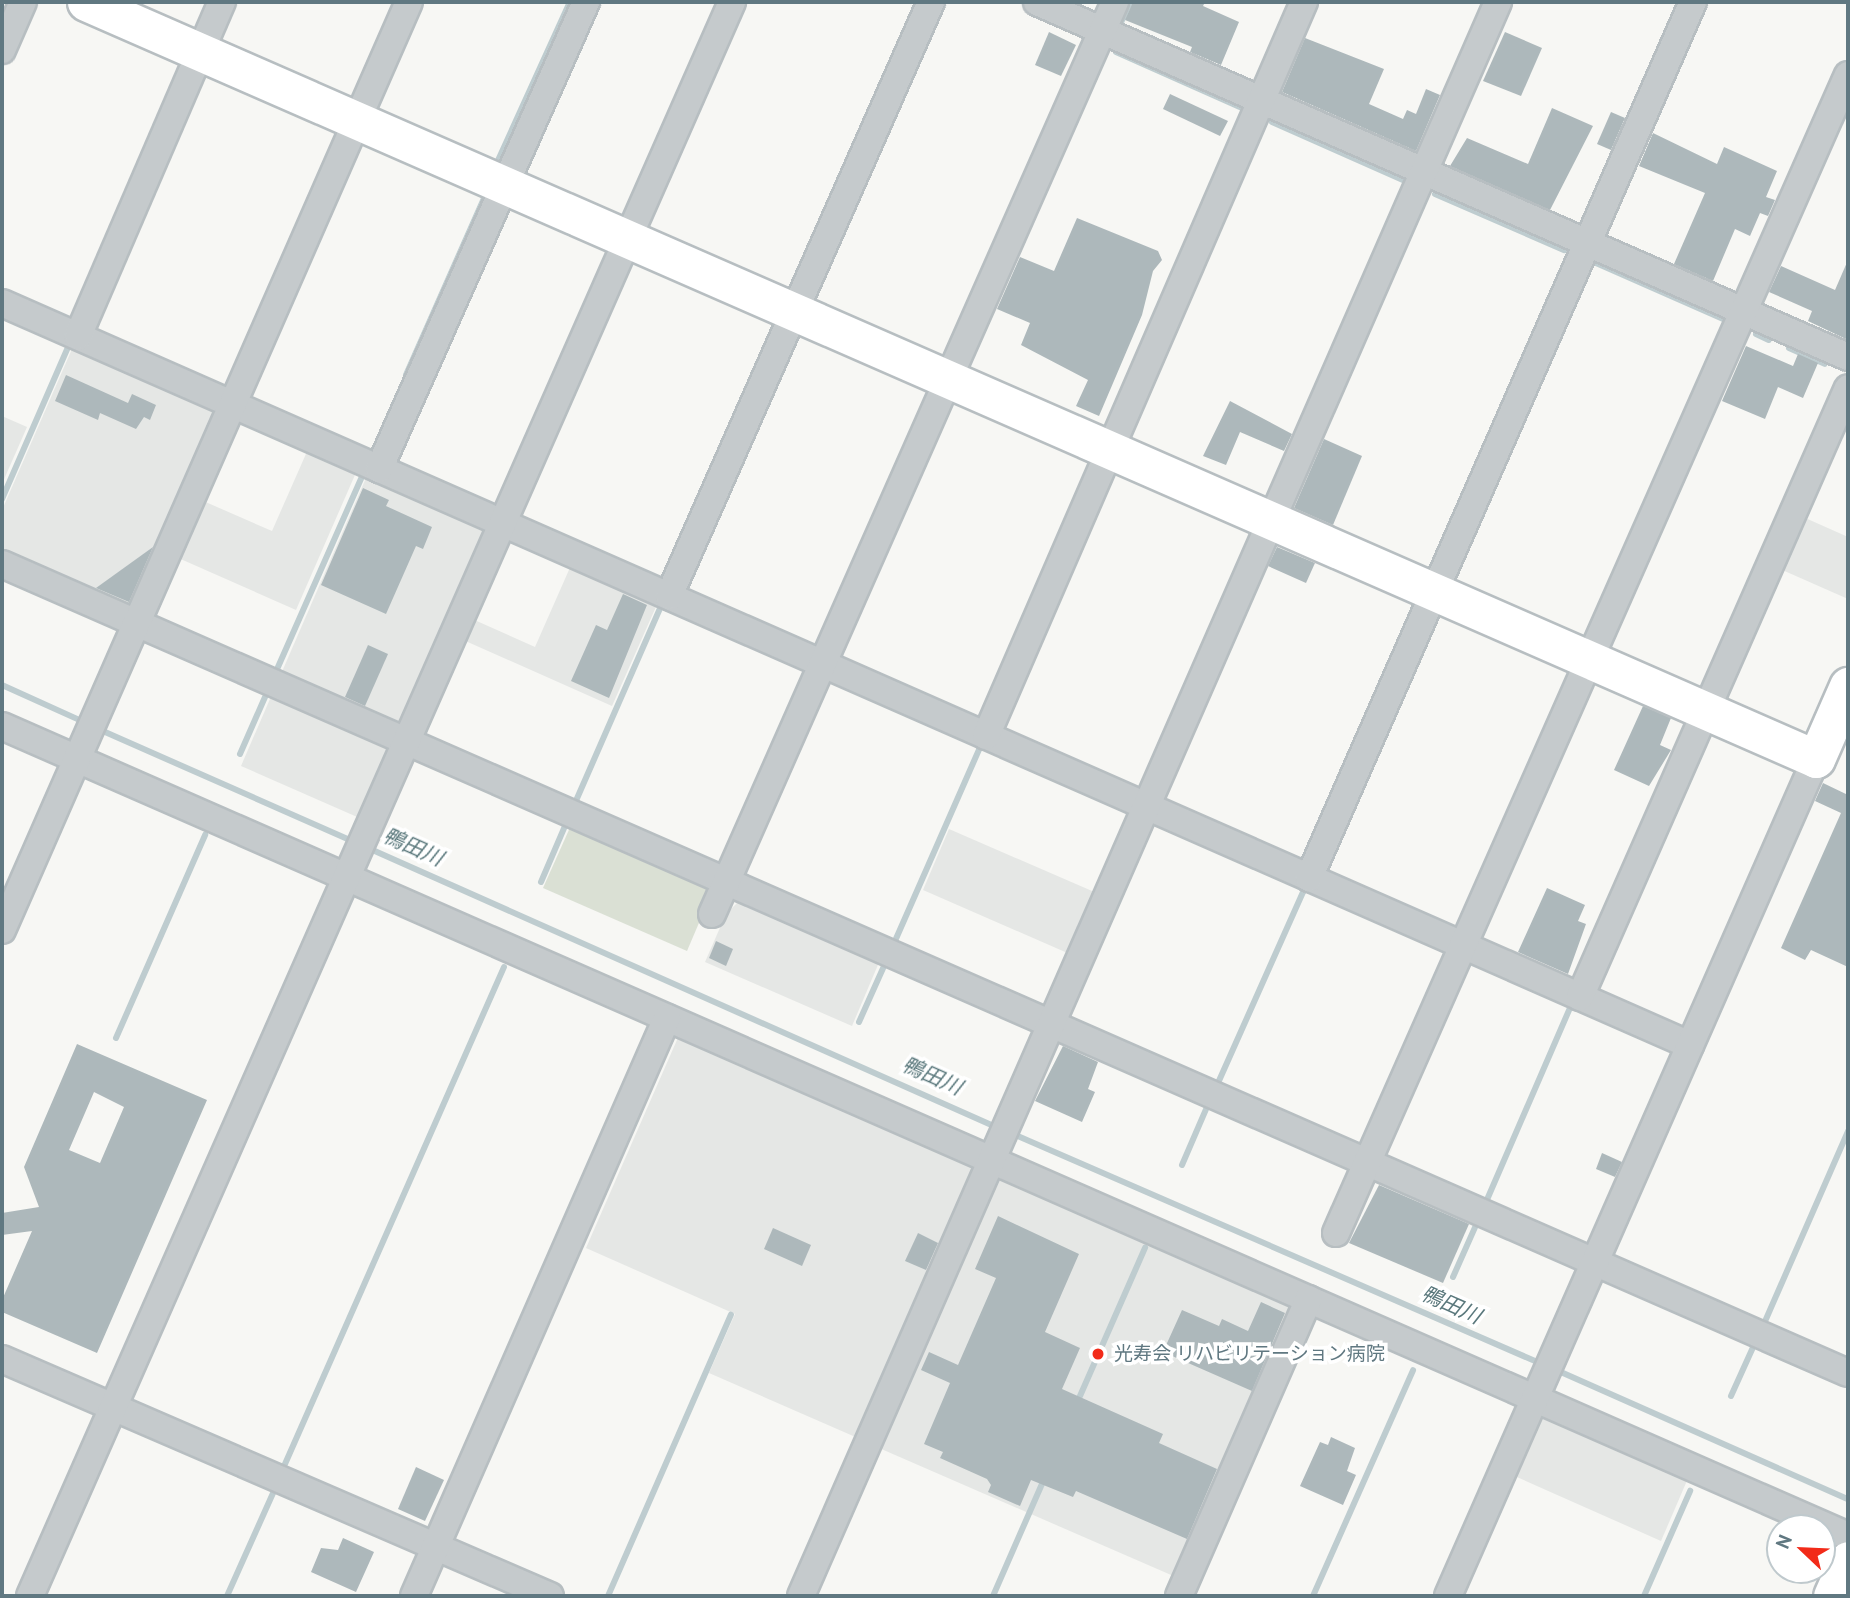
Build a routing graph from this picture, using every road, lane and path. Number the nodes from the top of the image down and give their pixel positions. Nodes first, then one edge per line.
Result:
1 (23, 2) edge
2 (86, 2) edge
3 (222, 2) edge
4 (409, 2) edge
5 (586, 2) edge
6 (732, 2) edge
7 (931, 2) edge
8 (1037, 2) edge
9 (1115, 2) edge
10 (1304, 2) edge
11 (1498, 2) edge
12 (1693, 2) edge
13 (1102, 31) junction
14 (2, 50) edge
15 (201, 52) junction
16 (1848, 75) edge
17 (1261, 100) junction
18 (357, 121) junction
19 (1424, 171) junction
20 (505, 186) junction
21 (629, 240) junction
22 (1587, 243) junction
23 (2, 303) edge
24 (794, 312) junction
25 (1743, 312) junction
26 (78, 337) junction
27 (1848, 357) edge
28 (948, 380) junction
29 (1848, 388) edge
30 (233, 404) junction
31 (1109, 450) junction
32 (379, 469) junction
33 (1270, 520) junction
34 (502, 523) junction
35 (2, 565) edge
36 (1434, 592) junction
37 (668, 596) junction
38 (136, 624) junction
39 (1590, 660) junction
40 (823, 664) junction
41 (1848, 686) edge
42 (1706, 710) junction
43 (2, 726) edge
44 (986, 736) junction
45 (405, 741) junction
46 (79, 755) junction
47 (1816, 759) junction
48 (1145, 805) junction
49 (350, 872) junction
50 (1309, 878) junction
51 (727, 881) junction
52 (712, 914) dead end
53 (2, 930) edge
54 (1464, 946) junction
55 (1580, 997) junction
56 (667, 1018) junction
57 (1049, 1022) junction
58 (1690, 1045) junction
59 (995, 1154) junction
60 (1368, 1161) junction
61 (1336, 1233) dead end
62 (1596, 1261) junction
63 (1309, 1299) junction
64 (2, 1359) edge
65 (1848, 1373) edge
66 (1538, 1392) junction
67 (114, 1406) junction
68 (1848, 1536) edge
69 (437, 1545) junction
70 (1848, 1560) edge
71 (30, 1596) edge
72 (414, 1596) edge
73 (550, 1596) edge
74 (801, 1596) edge
75 (1179, 1596) edge
76 (1448, 1596) edge
77 (1832, 1596) edge

1 - 14 street
2 - 15 street
3 - 15 street
4 - 18 street
5 - 20 street
6 - 21 street
7 - 24 street
8 - 13 street
9 - 13 street
10 - 17 street
11 - 19 street
12 - 22 street
13 - 17 street
13 - 28 street
15 - 18 street
15 - 26 street
16 - 25 street
17 - 19 street
17 - 31 street
18 - 20 street
18 - 30 street
19 - 22 street
19 - 33 street
20 - 21 street
20 - 32 street
21 - 24 street
21 - 34 street
22 - 25 street
22 - 36 street
23 - 26 street
24 - 28 street
24 - 37 street
25 - 27 street
25 - 39 street
26 - 30 street
28 - 31 street
28 - 40 street
29 - 42 street
30 - 32 street
30 - 38 street
31 - 33 street
31 - 44 street
32 - 34 street
33 - 36 street
33 - 48 street
34 - 37 street
34 - 45 street
35 - 38 street
36 - 39 street
36 - 50 street
37 - 40 street
38 - 45 street
38 - 46 street
39 - 42 street
39 - 54 street
40 - 44 street
40 - 51 street
41 - 47 street
42 - 47 street
42 - 55 street
43 - 46 street
44 - 48 street
45 - 49 street
45 - 51 street
46 - 49 street
46 - 53 street
47 - 58 street
48 - 50 street
48 - 57 street
49 - 56 street
49 - 67 street
50 - 54 street
51 - 52 street
51 - 57 street
54 - 55 street
54 - 60 street
55 - 58 street
56 - 59 street
56 - 69 street
57 - 59 street
57 - 60 street
58 - 62 street
59 - 63 street
59 - 74 street
60 - 61 street
60 - 62 street
62 - 65 street
62 - 66 street
63 - 66 street
63 - 75 street
64 - 67 street
66 - 68 street
66 - 76 street
67 - 69 street
67 - 71 street
69 - 72 street
69 - 73 street
70 - 77 street

